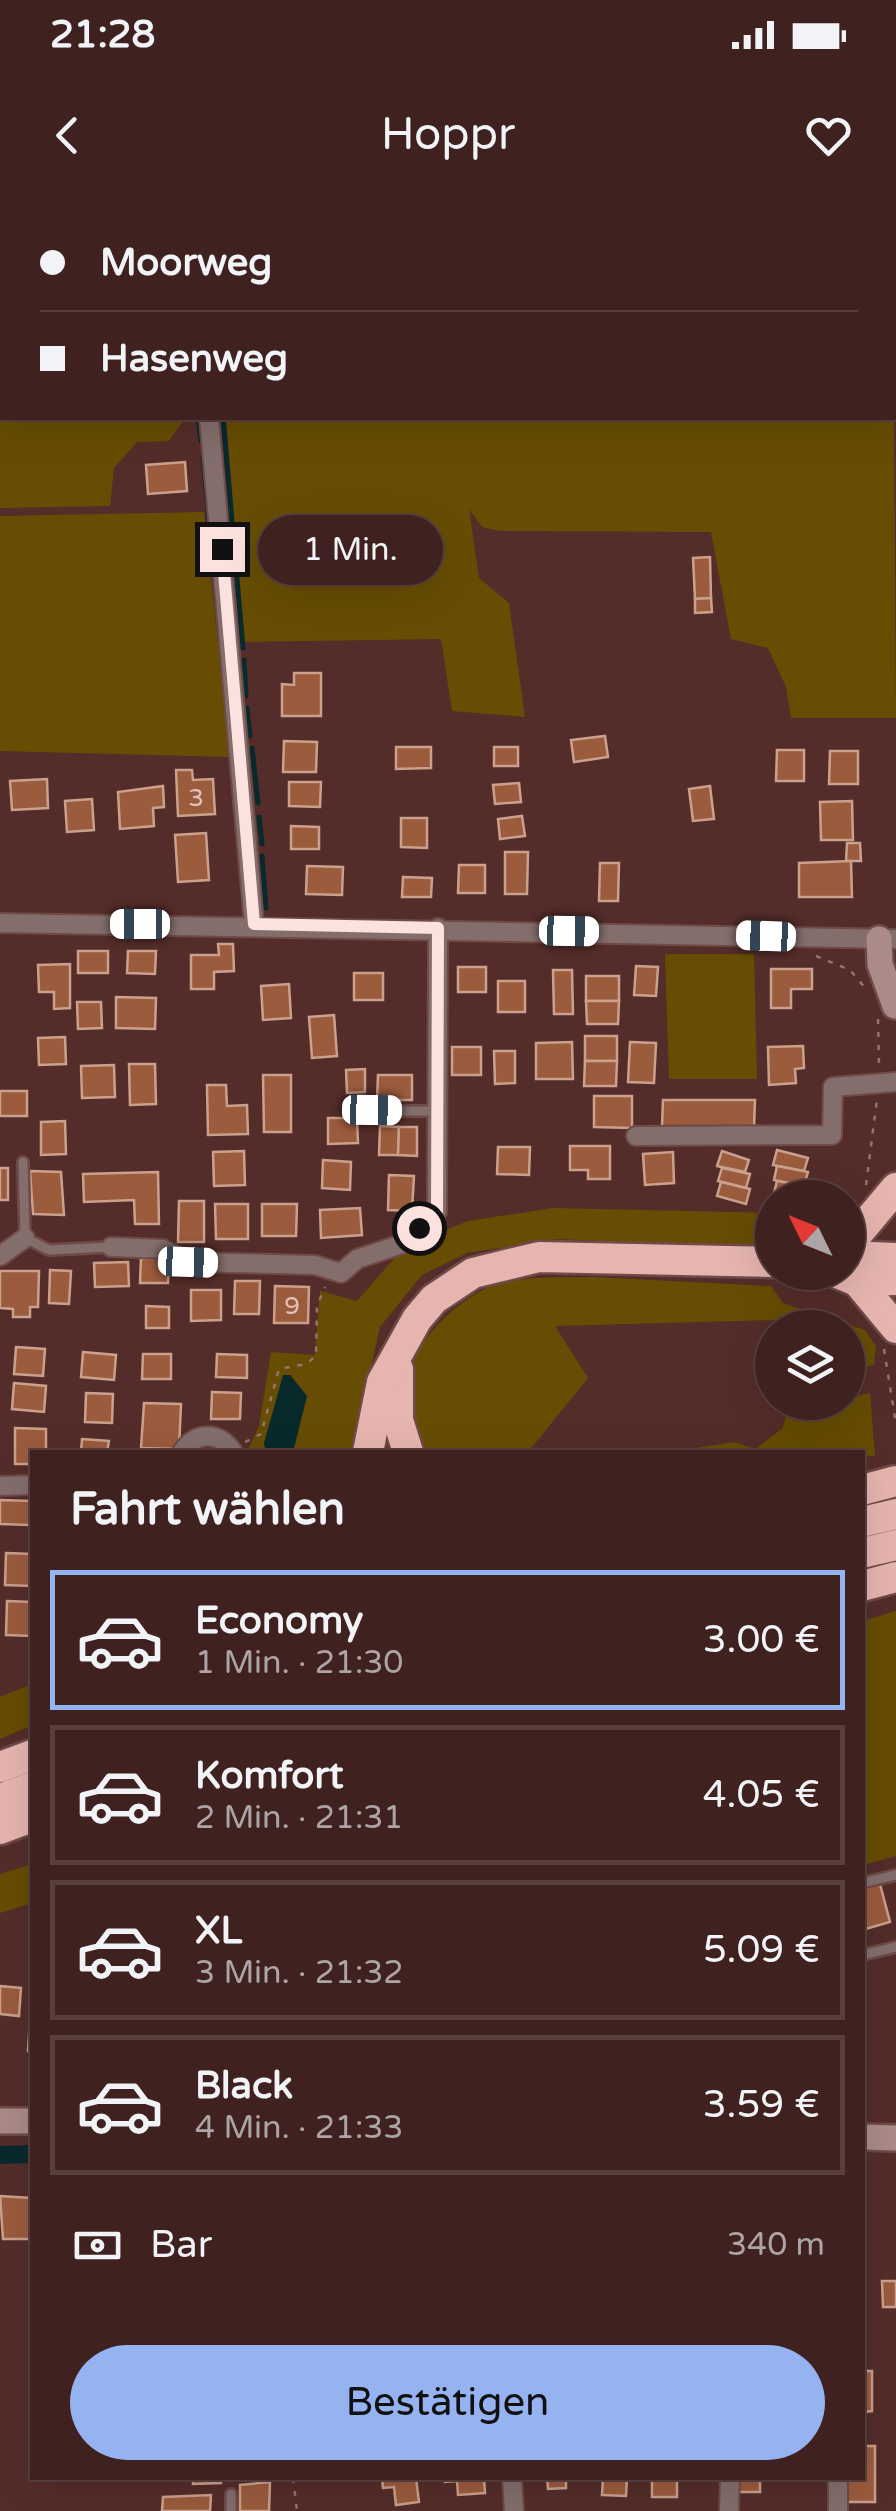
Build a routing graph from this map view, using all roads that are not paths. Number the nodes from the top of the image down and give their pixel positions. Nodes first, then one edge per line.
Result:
1 (209, 420) edge
2 (0, 923) edge
3 (254, 924) junction
4 (438, 928) junction
5 (887, 939) edge
6 (887, 1008) edge
7 (888, 1082) edge
8 (372, 1110) dead end
9 (437, 1111) junction
10 (636, 1136) dead end
11 (23, 1162) dead end
12 (881, 1188) edge
13 (865, 1216) edge
14 (25, 1238) junction
15 (111, 1248) joint
16 (0, 1256) edge
17 (896, 1258) edge
18 (755, 1261) edge
19 (865, 1265) edge
20 (865, 1274) edge
21 (896, 1280) edge
22 (859, 1290) edge
23 (889, 1335) edge
24 (400, 1350) junction
25 (184, 1450) edge
26 (230, 1450) edge
27 (368, 1450) edge
28 (407, 1450) edge
29 (896, 1481) edge
30 (0, 1486) edge
31 (30, 1486) edge
32 (865, 1489) edge
33 (896, 1514) edge
34 (865, 1521) edge
35 (896, 1544) edge
36 (865, 1552) edge
37 (896, 1577) edge
38 (865, 1585) edge
39 (30, 1755) edge
40 (0, 1768) edge
41 (30, 1790) edge
42 (17, 1817) edge
43 (896, 1876) edge
44 (865, 1882) edge
45 (896, 1947) edge
46 (865, 1954) edge
47 (0, 2121) edge
48 (30, 2121) edge
49 (865, 2137) edge
50 (896, 2138) edge
51 (512, 2480) edge
52 (730, 2480) edge
53 (838, 2480) edge
54 (231, 2494) dead end
55 (231, 2511) edge
56 (514, 2511) edge
57 (729, 2511) edge
58 (838, 2511) edge

1 - 3 street
2 - 3 street
3 - 4 street
4 - 5 street
4 - 9 street
5 - 6 street
7 - 10 street
8 - 9 lane
9 - 15 street
11 - 14 lane
12 - 13 highway
14 - 15 lane
14 - 16 street
17 - 19 highway
18 - 24 highway
20 - 21 highway
22 - 23 highway
24 - 27 highway
24 - 28 highway
25 - 26 street
29 - 32 highway
30 - 31 street
33 - 34 highway
35 - 36 highway
37 - 38 highway
39 - 40 highway
41 - 42 highway
43 - 44 lane
45 - 46 lane
47 - 48 street
49 - 50 street
51 - 56 street
52 - 57 street
53 - 58 street
54 - 55 lane

